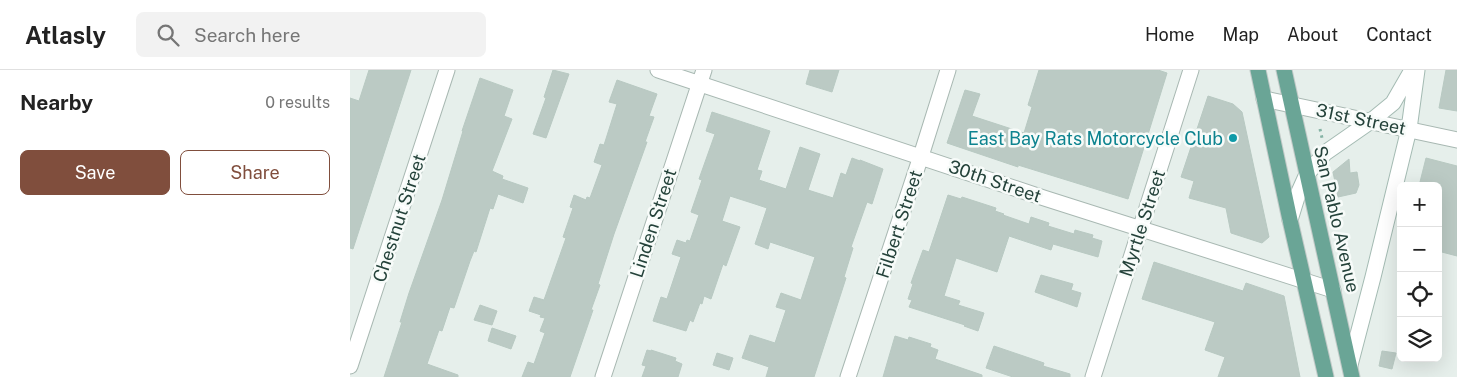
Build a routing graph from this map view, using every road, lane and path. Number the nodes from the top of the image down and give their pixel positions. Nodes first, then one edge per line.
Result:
1 (447, 70) edge
2 (658, 70) edge
3 (948, 70) edge
4 (1191, 70) edge
5 (1258, 70) edge
6 (1284, 70) edge
7 (1412, 70) edge
8 (1417, 70) edge
9 (702, 77) edge
10 (1264, 99) junction
11 (1292, 104) junction
12 (1371, 121) junction
13 (1320, 129) dead end
14 (1408, 129) junction
15 (1315, 135) dead end
16 (1457, 140) edge
17 (921, 156) junction
18 (1307, 174) junction
19 (1290, 220) junction
20 (1140, 228) junction
21 (1304, 280) junction
22 (1334, 290) junction
23 (350, 366) edge
24 (1351, 371) edge
25 (603, 377) edge
26 (848, 377) edge
27 (1093, 377) edge
28 (1326, 377) edge

1 - 23 street, Chestnut Street
2 - 9 street, 30th Street
3 - 17 street, Filbert Street
4 - 20 street, Myrtle Street
5 - 10 main road
6 - 11 main road, San Pablo Avenue
7 - 12 street
8 - 14 street
9 - 17 street, 30th Street
9 - 25 street, Linden Street
10 - 11 street, 31st Street
10 - 19 main road
11 - 12 street, 31st Street
11 - 18 main road, San Pablo Avenue
12 - 14 street, 31st Street
12 - 18 street
13 - 15 path
14 - 16 street, 31st Street
14 - 24 street
17 - 20 street, 30th Street
17 - 26 street, Filbert Street
18 - 19 street
18 - 22 main road, San Pablo Avenue
19 - 21 main road
20 - 21 street, 30th Street
20 - 27 street, Myrtle Street
21 - 22 street, 30th Street
21 - 28 main road
22 - 24 main road, San Pablo Avenue

